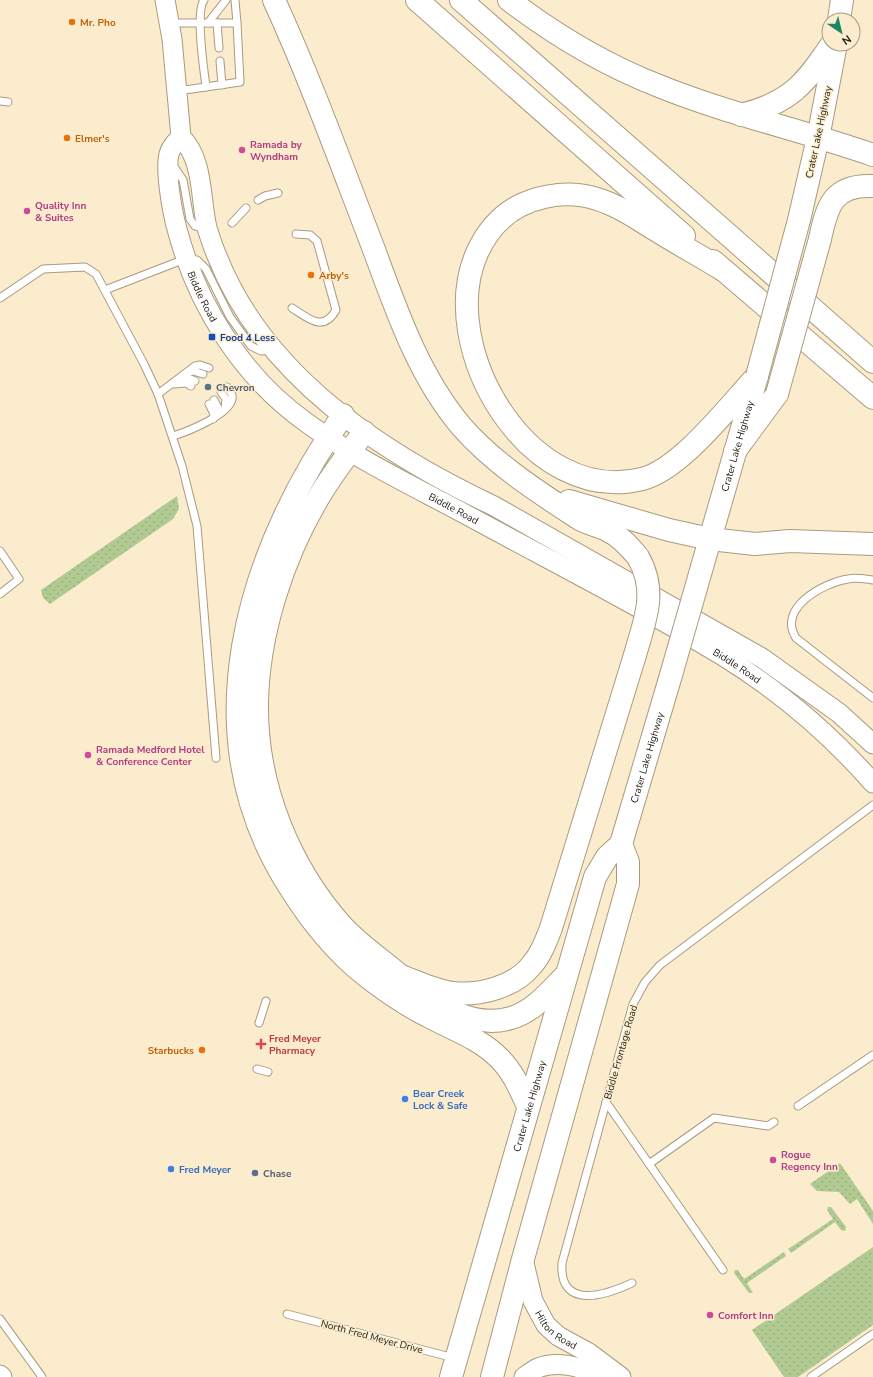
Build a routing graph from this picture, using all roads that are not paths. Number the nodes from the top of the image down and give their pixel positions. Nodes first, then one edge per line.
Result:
1 (165, 0) edge
2 (204, 0) edge
3 (226, 0) edge
4 (235, 0) edge
5 (274, 0) edge
6 (417, 0) edge
7 (461, 0) edge
8 (509, 0) edge
9 (842, 0) edge
10 (840, 12) edge
11 (169, 22) junction
12 (200, 23) junction
13 (208, 23) junction
14 (218, 23) junction
15 (237, 23) junction
16 (219, 48) dead end
17 (827, 52) edge
18 (834, 52) edge
19 (220, 61) dead end
20 (222, 85) junction
21 (206, 87) junction
22 (176, 91) junction
23 (741, 114) junction
24 (181, 137) junction
25 (818, 138) junction
26 (873, 154) edge
27 (169, 160) junction
28 (873, 186) edge
29 (278, 193) dead end
30 (258, 200) dead end
31 (246, 208) dead end
32 (232, 223) dead end
33 (207, 228) junction
34 (296, 234) dead end
35 (185, 259) junction
36 (723, 270) junction
37 (105, 290) junction
38 (0, 298) edge
39 (292, 308) dead end
40 (836, 329) junction
41 (272, 350) junction
42 (873, 351) edge
43 (873, 362) edge
44 (209, 368) dead end
45 (187, 372) junction
46 (203, 374) dead end
47 (757, 376) junction
48 (178, 379) junction
49 (170, 386) junction
50 (224, 390) dead end
51 (158, 394) junction
52 (873, 398) edge
53 (219, 413) junction
54 (344, 415) junction
55 (213, 419) junction
56 (364, 432) junction
57 (173, 436) junction
58 (328, 438) junction
59 (735, 451) junction
60 (350, 452) junction
61 (531, 485) junction
62 (710, 538) junction
63 (873, 544) edge
64 (0, 551) edge
65 (873, 580) edge
66 (0, 594) edge
67 (873, 698) edge
68 (873, 744) edge
69 (216, 758) dead end
70 (873, 783) edge
71 (873, 805) edge
72 (622, 844) junction
73 (401, 976) junction
74 (566, 976) junction
75 (266, 1001) dead end
76 (259, 1023) dead end
77 (873, 1055) edge
78 (257, 1069) dead end
79 (268, 1072) dead end
80 (606, 1102) junction
81 (528, 1106) junction
82 (798, 1106) dead end
83 (774, 1122) dead end
84 (648, 1164) junction
85 (523, 1259) junction
86 (722, 1270) dead end
87 (632, 1283) dead end
88 (287, 1314) dead end
89 (0, 1319) edge
90 (873, 1334) edge
91 (454, 1368) edge
92 (0, 1374) edge
93 (2, 1377) edge
94 (42, 1377) edge
95 (492, 1377) edge
96 (524, 1377) edge
97 (597, 1377) edge
98 (621, 1377) edge
99 (811, 1377) edge

1 - 11 main road
2 - 12 lane
3 - 13 lane
4 - 15 lane
5 - 61 main road
6 - 36 main road
7 - 40 main road
8 - 23 main road
9 - 10 main road
11 - 12 lane
11 - 22 main road
12 - 13 lane
12 - 21 lane
13 - 14 lane
14 - 15 lane
14 - 16 lane
15 - 20 lane
17 - 23 main road
18 - 25 main road, Crater Lake Highway
19 - 20 lane
20 - 21 lane
21 - 22 lane
22 - 24 main road
23 - 25 main road
24 - 27 main road, Biddle Road
24 - 33 main road, Biddle Road
25 - 26 main road
25 - 47 main road, Crater Lake Highway, bridge
27 - 33 lane
27 - 35 main road, Biddle Road
28 - 59 main road, bridge
29 - 30 lane
31 - 32 lane
33 - 41 main road, Biddle Road
34 - 39 lane
35 - 37 lane
35 - 41 lane
35 - 58 main road, Biddle Road
36 - 47 main road
36 - 52 main road
37 - 38 lane
37 - 51 lane
40 - 42 main road
40 - 43 main road
41 - 54 main road, Biddle Road
44 - 45 lane
45 - 46 lane
45 - 48 lane
47 - 59 main road, Crater Lake Highway
48 - 49 lane
48 - 49 lane
49 - 51 lane
50 - 53 lane
51 - 57 lane
53 - 55 lane
53 - 55 lane
54 - 56 main road, Biddle Road
54 - 58 main road
55 - 57 lane
56 - 60 main road
56 - 68 main road, Biddle Road
57 - 69 lane
58 - 60 main road, Biddle Road
58 - 81 main road
59 - 62 main road, Crater Lake Highway
60 - 70 main road, Biddle Road
60 - 73 main road
61 - 62 main road
61 - 73 main road, bridge
62 - 63 main road
62 - 72 main road, Crater Lake Highway, bridge
64 - 66 lane
65 - 67 lane
71 - 80 lane, Biddle Frontage Road
72 - 74 main road, Crater Lake Highway
72 - 85 main road
73 - 74 main road
74 - 81 main road, Crater Lake Highway
75 - 76 lane
77 - 82 lane
78 - 79 lane
80 - 84 lane
80 - 87 lane, Biddle Frontage Road
81 - 91 main road, Crater Lake Highway
83 - 84 lane
84 - 86 lane
85 - 95 main road
85 - 98 main road, Hilton Road
88 - 91 lane, North Fred Meyer Drive
89 - 94 lane
90 - 99 lane
92 - 93 main road
96 - 97 main road

